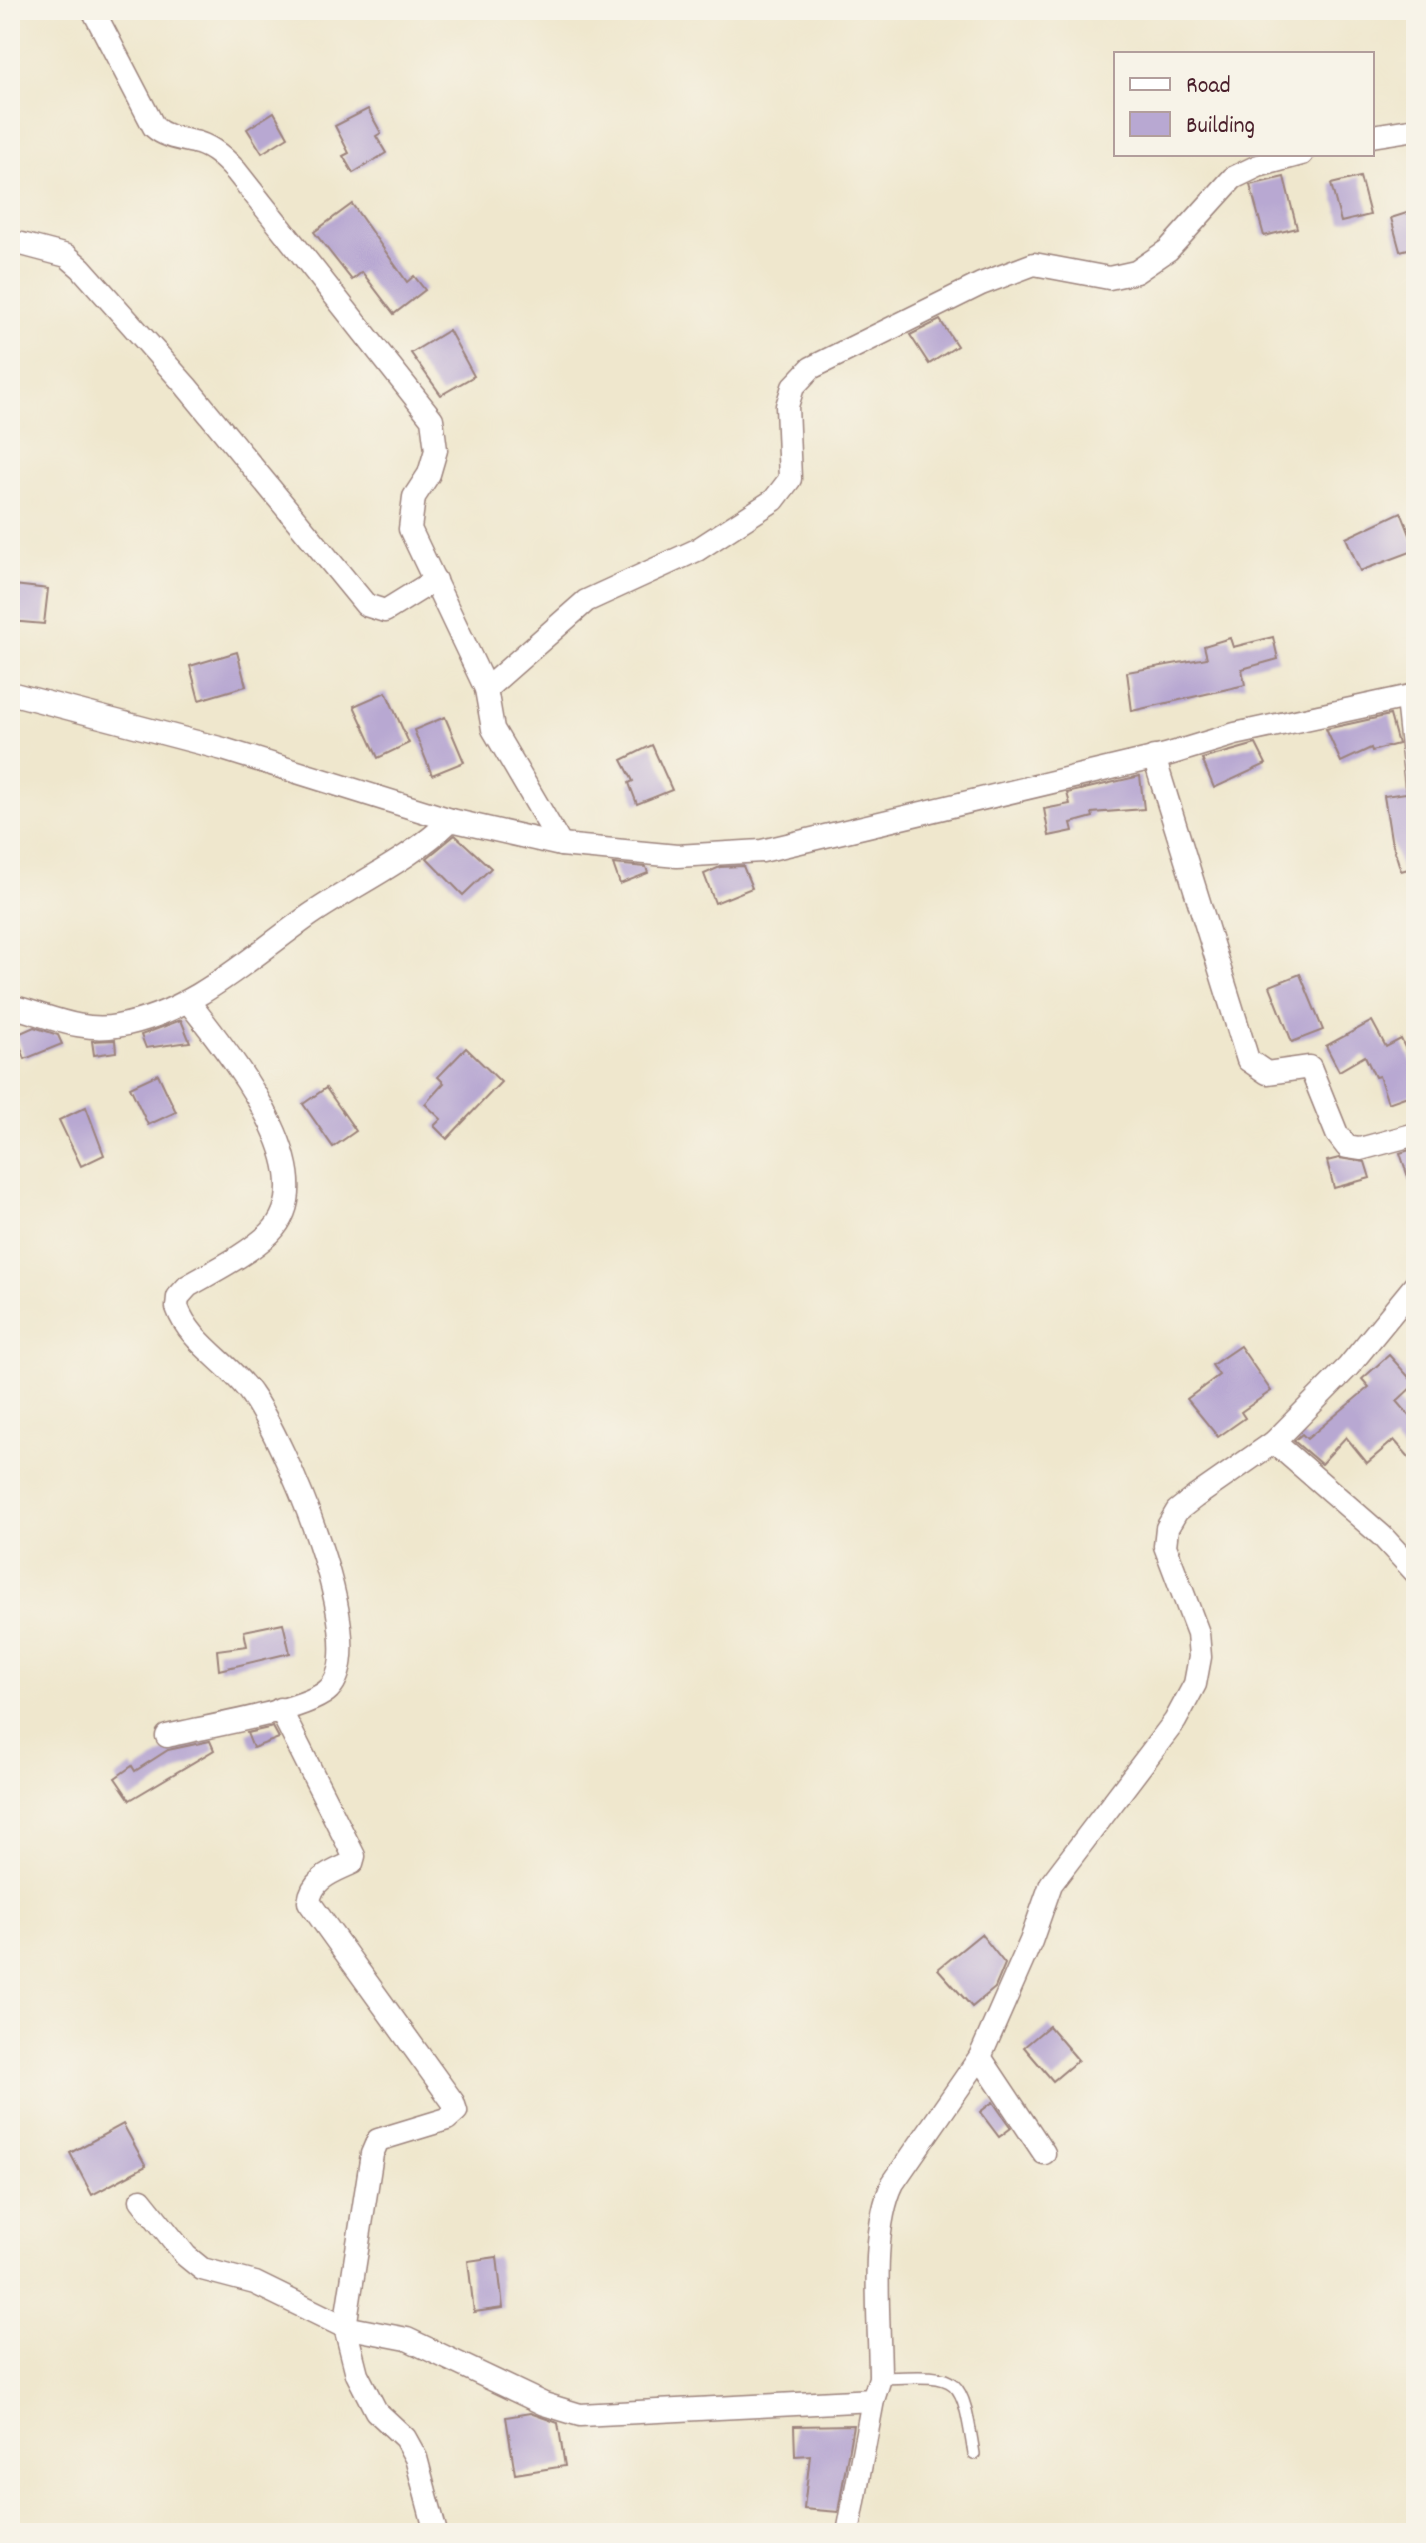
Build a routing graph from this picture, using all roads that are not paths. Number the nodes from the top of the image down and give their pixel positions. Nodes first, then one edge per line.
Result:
1 (93, 10) edge
2 (1416, 129) edge
3 (1374, 136) edge
4 (1295, 156) edge
5 (10, 241) edge
6 (435, 580) junction
7 (486, 689) junction
8 (10, 693) edge
9 (1412, 697) edge
10 (1154, 757) junction
11 (1416, 784) edge
12 (451, 820) junction
13 (561, 845) junction
14 (188, 1001) junction
15 (10, 1006) edge
16 (1416, 1134) edge
17 (1416, 1284) edge
18 (1274, 1442) junction
19 (1416, 1573) edge
20 (280, 1709) junction
21 (167, 1736) dead end
22 (980, 2057) junction
23 (1044, 2153) dead end
24 (141, 2200) dead end
25 (345, 2327) junction
26 (880, 2378) junction
27 (873, 2400) junction
28 (974, 2454) dead end
29 (436, 2533) edge
30 (848, 2533) edge

1 - 6 street
2 - 3 street
4 - 7 street
5 - 6 street
6 - 7 street
7 - 13 street
8 - 12 street
9 - 10 street
9 - 11 street
10 - 13 street
10 - 16 street
12 - 13 street
12 - 14 street
14 - 15 street
14 - 20 street
17 - 18 street
18 - 19 street
18 - 22 street
20 - 21 street
20 - 25 street
22 - 23 street
22 - 26 street
24 - 25 street
25 - 27 street
25 - 29 street
26 - 27 street
26 - 28 lane
27 - 30 street

